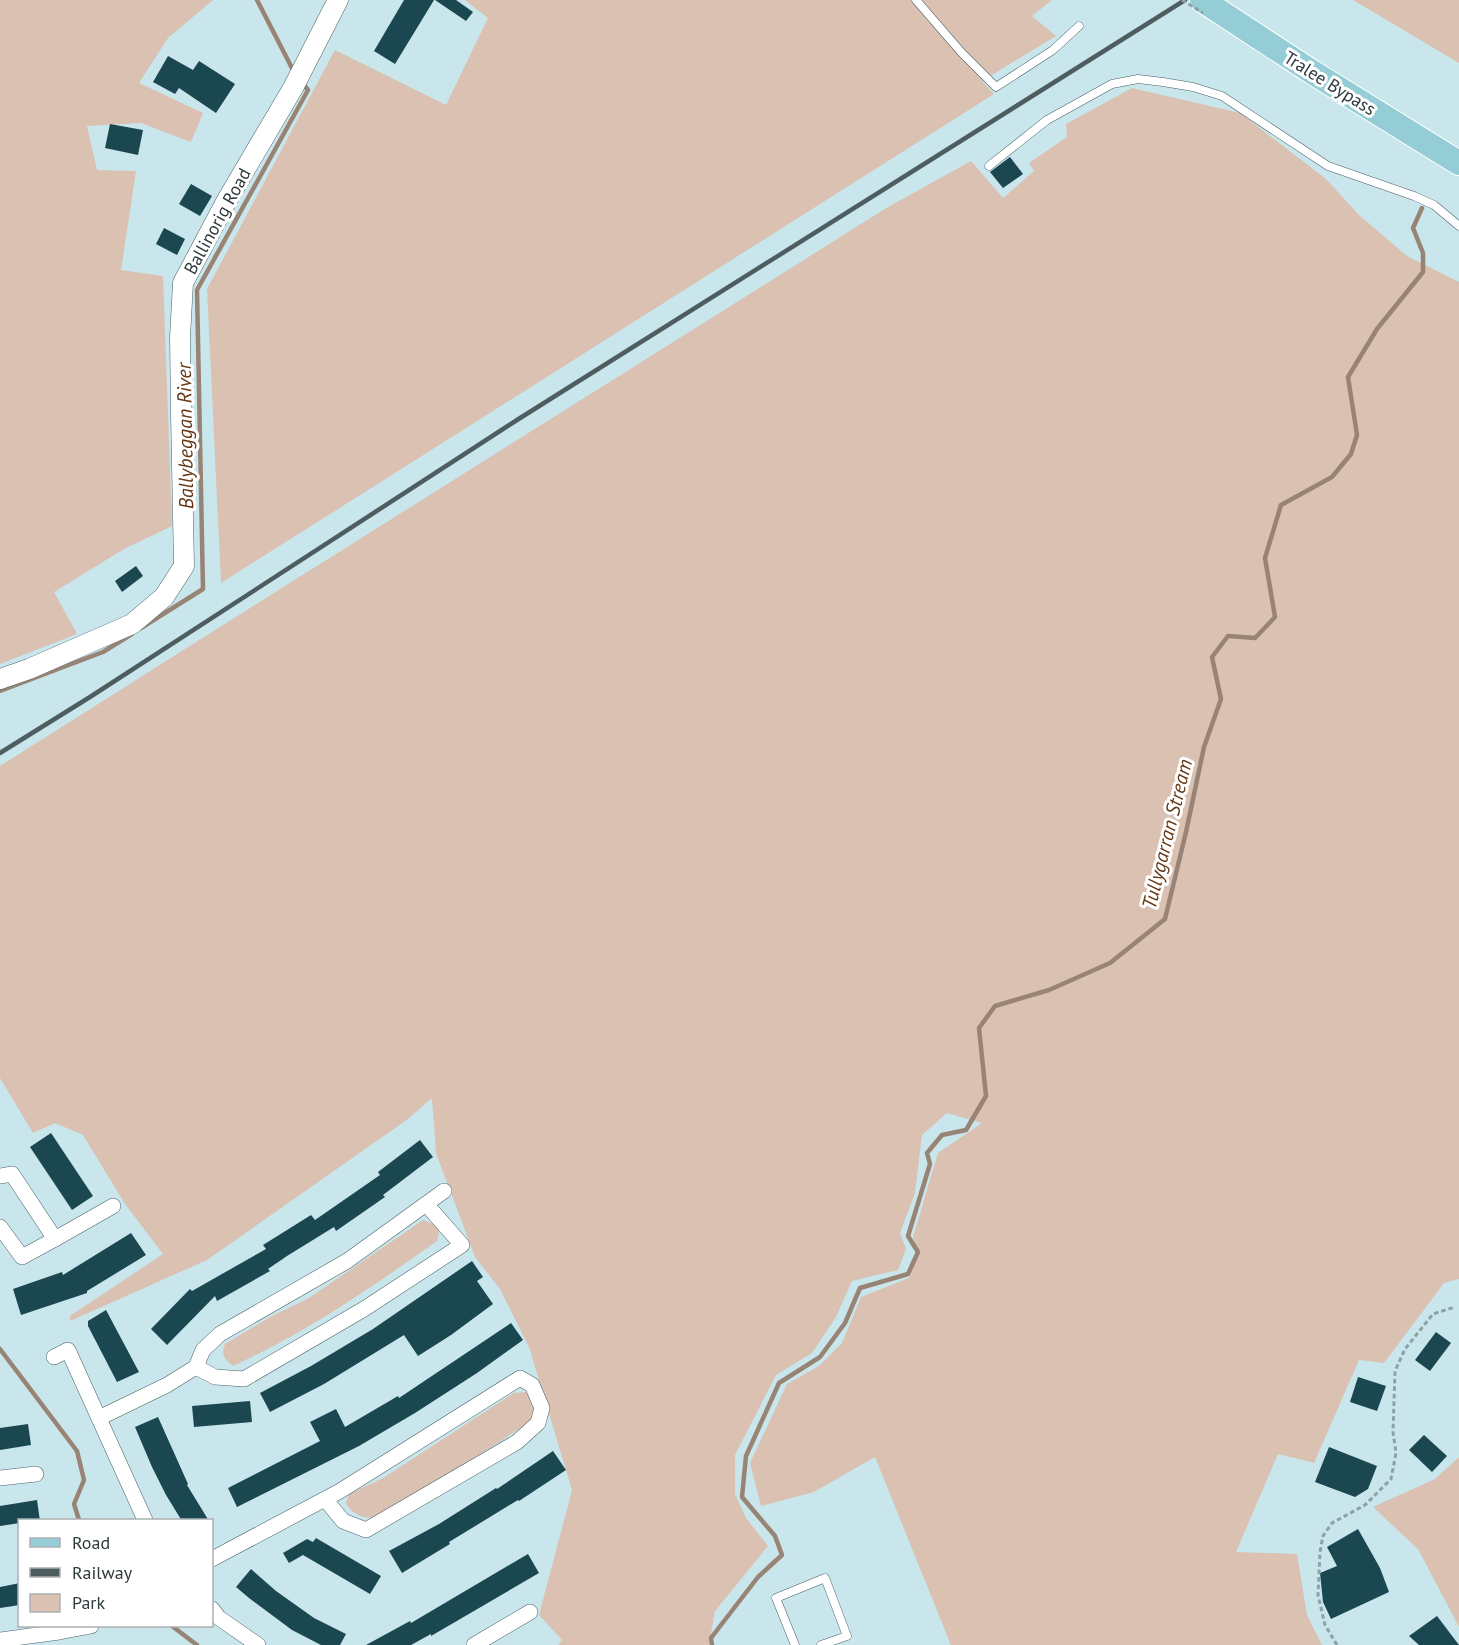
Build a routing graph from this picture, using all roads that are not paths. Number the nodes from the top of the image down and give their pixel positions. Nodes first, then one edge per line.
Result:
1 (338, 0) edge
2 (916, 0) edge
3 (1211, 5) edge
4 (1079, 26) dead end
5 (1459, 147) edge
6 (1459, 164) edge
7 (989, 166) dead end
8 (1459, 226) edge
9 (0, 679) edge
10 (0, 1176) edge
11 (444, 1191) dead end
12 (426, 1204) junction
13 (113, 1206) dead end
14 (0, 1227) edge
15 (55, 1239) junction
16 (54, 1357) dead end
17 (195, 1367) junction
18 (99, 1418) junction
19 (36, 1474) dead end
20 (0, 1478) edge
21 (325, 1499) junction
22 (144, 1519) edge
23 (213, 1558) edge
24 (213, 1611) edge
25 (530, 1612) dead end
26 (84, 1627) edge
27 (0, 1640) edge
28 (258, 1645) edge
29 (474, 1645) edge
30 (795, 1645) edge
31 (821, 1645) edge

1 - 9 street, Ballinorig Road
2 - 4 lane
3 - 5 main road, Tralee Bypass
3 - 6 main road, Tralee Bypass
7 - 8 lane
10 - 15 street
11 - 12 street
12 - 17 street
12 - 17 street
13 - 15 street
14 - 15 street
16 - 18 street
17 - 18 street
18 - 22 street
19 - 20 street
21 - 21 street
21 - 23 street
24 - 28 street
25 - 29 street
26 - 27 street
30 - 31 lane

